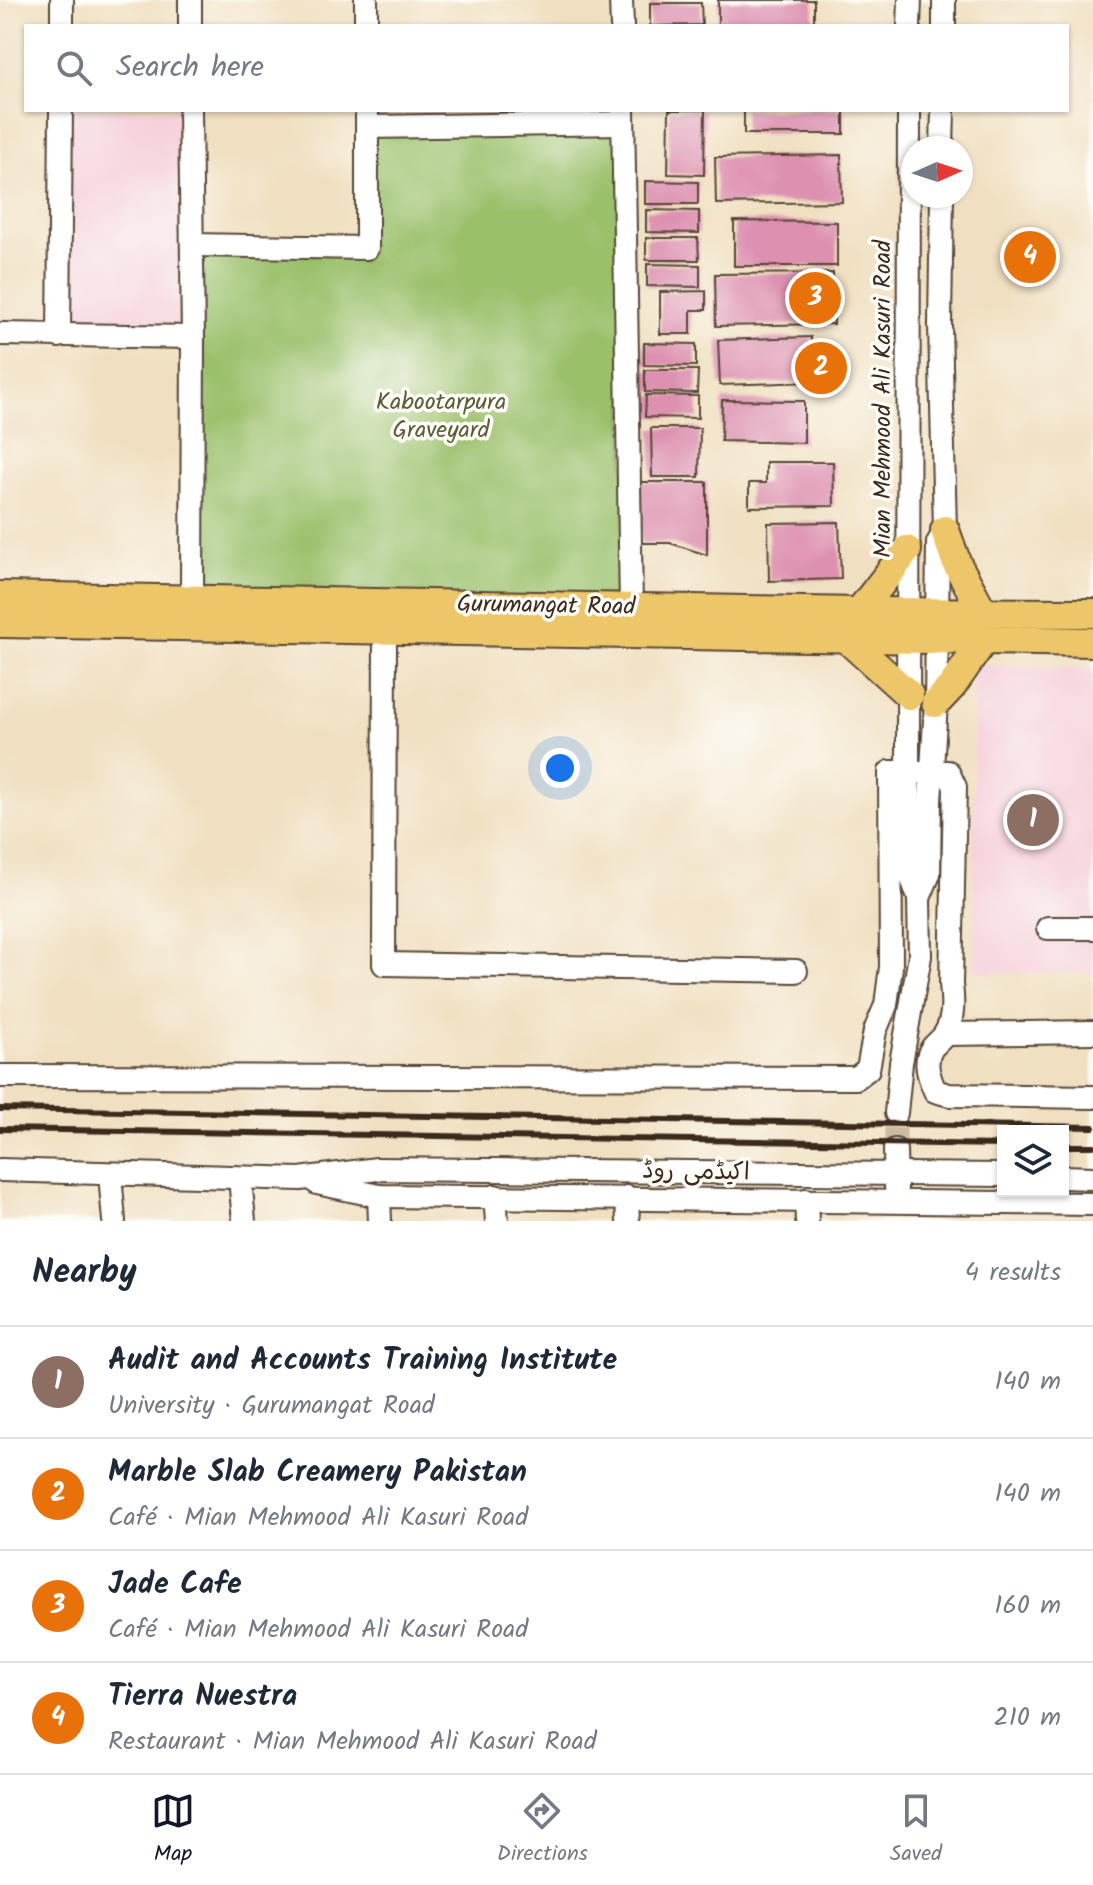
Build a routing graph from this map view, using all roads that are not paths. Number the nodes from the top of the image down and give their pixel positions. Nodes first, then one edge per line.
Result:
1 (62, 0) edge
2 (190, 0) edge
3 (366, 0) edge
4 (621, 0) edge
5 (910, 0) edge
6 (944, 0) edge
7 (62, 24) edge
8 (190, 24) edge
9 (366, 24) edge
10 (622, 24) edge
11 (909, 24) edge
12 (944, 24) edge
13 (61, 112) edge
14 (190, 112) edge
15 (909, 112) edge
16 (943, 112) edge
17 (623, 116) edge
18 (367, 119) edge
19 (942, 136) edge
20 (942, 208) edge
21 (193, 245) junction
22 (908, 322) junction
23 (940, 324) junction
24 (0, 334) edge
25 (59, 336) junction
26 (193, 337) junction
27 (945, 530) junction
28 (907, 550) junction
29 (0, 596) edge
30 (192, 598) junction
31 (631, 607) junction
32 (859, 612) junction
33 (910, 612) junction
34 (938, 612) junction
35 (983, 612) junction
36 (1093, 613) edge
37 (0, 623) edge
38 (385, 632) junction
39 (847, 639) junction
40 (924, 640) junction
41 (983, 641) junction
42 (1093, 642) edge
43 (909, 695) junction
44 (936, 703) junction
45 (932, 770) junction
46 (908, 771) junction
47 (919, 898) junction
48 (1048, 928) dead end
49 (1093, 928) edge
50 (796, 971) dead end
51 (1093, 1032) edge
52 (945, 1034) junction
53 (0, 1076) edge
54 (1093, 1097) edge
55 (896, 1113) tunnel mouth
56 (895, 1150) tunnel mouth
57 (0, 1170) edge
58 (896, 1173) junction
59 (110, 1174) junction
60 (997, 1175) edge
61 (1069, 1177) edge
62 (240, 1178) junction
63 (1093, 1178) edge
64 (300, 1179) junction
65 (379, 1196) junction
66 (495, 1196) junction
67 (627, 1197) junction
68 (896, 1201) junction
69 (1093, 1204) edge
70 (806, 1210) edge
71 (1029, 1212) edge
72 (114, 1221) edge
73 (244, 1221) edge
74 (380, 1221) edge
75 (497, 1221) edge
76 (628, 1221) edge

1 - 7 street
2 - 8 street
3 - 9 street
4 - 10 street
5 - 11 street
6 - 12 street
13 - 25 street
14 - 21 street
15 - 22 street, Mian Mehmood Ali Kasuri Road
16 - 19 street
17 - 18 street
17 - 31 street
18 - 21 street
20 - 23 street
21 - 26 street
22 - 23 street
22 - 28 street, Mian Mehmood Ali Kasuri Road
23 - 27 street
24 - 25 street
25 - 26 street
26 - 30 street
27 - 34 street
27 - 35 main road
28 - 32 main road
28 - 33 street, Mian Mehmood Ali Kasuri Road
29 - 30 main road, Gurumangat Road
30 - 31 main road, Gurumangat Road
31 - 32 main road, Gurumangat Road
32 - 33 main road, Gurumangat Road
33 - 34 main road, Gurumangat Road
33 - 40 street, Mian Mehmood Ali Kasuri Road
34 - 35 main road, Gurumangat Road
34 - 40 street
35 - 36 main road, Gurumangat Road
37 - 38 main road
38 - 39 main road
38 - 50 street
39 - 40 main road
39 - 43 main road
40 - 41 main road
40 - 43 street
40 - 44 street
41 - 42 main road
41 - 44 main road
43 - 46 street
44 - 45 street
45 - 46 street
45 - 47 street
45 - 52 street
46 - 47 street
46 - 53 street
47 - 55 street
48 - 49 street
51 - 52 street
52 - 54 street
56 - 58 street
57 - 59 street, اکیڈمی روڈ
58 - 60 street, اکیڈمی روڈ
58 - 64 street, اکیڈمی روڈ
58 - 68 street
59 - 62 street, اکیڈمی روڈ
59 - 72 street
61 - 63 street
62 - 64 street, اکیڈمی روڈ
62 - 73 street
64 - 65 street, اکیڈمی روڈ
65 - 66 street, اکیڈمی روڈ
65 - 74 street
66 - 67 street, اکیڈمی روڈ
66 - 75 street
67 - 70 street, اکیڈمی روڈ
67 - 76 street
68 - 70 street, اکیڈمی روڈ
68 - 71 street, اکیڈمی روڈ
69 - 71 street, اکیڈمی روڈ

